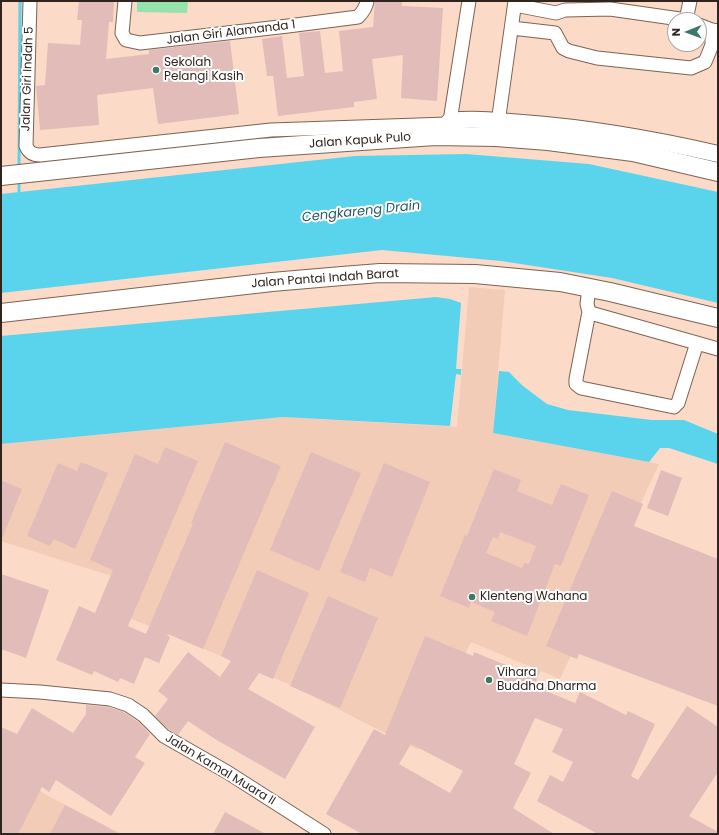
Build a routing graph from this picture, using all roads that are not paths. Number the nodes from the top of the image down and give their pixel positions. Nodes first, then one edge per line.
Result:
1 (30, 1) edge
2 (125, 1) edge
3 (367, 1) edge
4 (469, 1) edge
5 (690, 1) edge
6 (515, 3) edge
7 (530, 5) edge
8 (610, 5) edge
9 (688, 12) edge
10 (667, 16) edge
11 (512, 28) junction
12 (715, 30) edge
13 (444, 127) junction
14 (498, 129) junction
15 (718, 154) edge
16 (718, 172) edge
17 (12, 174) edge
18 (589, 288) junction
19 (1, 312) edge
20 (589, 312) junction
21 (718, 318) edge
22 (697, 343) junction
23 (718, 348) edge
24 (1, 690) edge
25 (324, 834) edge

1 - 13 street, Jalan Giri Indah 5
2 - 3 street, Jalan Giri Alamanda 1
4 - 13 street
5 - 9 street
6 - 7 street
6 - 11 street
7 - 8 street
8 - 10 street
11 - 12 street
11 - 14 street
13 - 14 main road, Jalan Kapuk Pulo
13 - 17 main road, Jalan Kapuk Pulo
14 - 15 street, Jalan Kapuk Pulo
14 - 16 main road, Jalan Kapuk Pulo
18 - 19 main road, Jalan Pantai Indah Barat
18 - 20 street
18 - 21 main road, Jalan Pantai Indah Barat
20 - 22 street
20 - 22 street
22 - 23 street
24 - 25 street, Jalan Kamal Muara II

